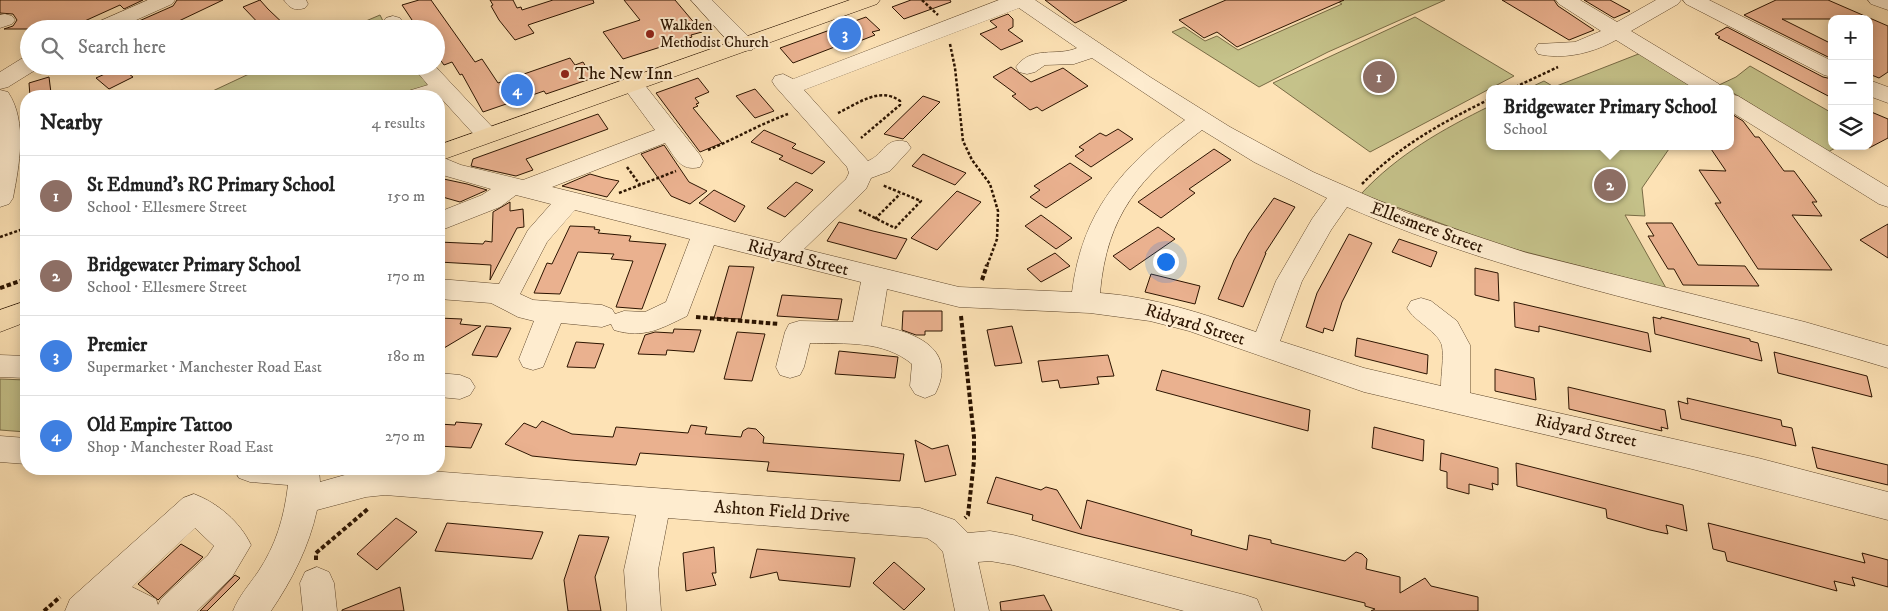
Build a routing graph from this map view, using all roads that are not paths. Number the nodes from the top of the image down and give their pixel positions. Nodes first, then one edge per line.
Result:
1 (164, 0) edge
2 (870, 0) edge
3 (1566, 0) edge
4 (1633, 0) edge
5 (1671, 0) edge
6 (1693, 0) edge
7 (1878, 0) edge
8 (703, 1) edge
9 (1020, 1) edge
10 (844, 4) edge
11 (1888, 4) edge
12 (1651, 11) junction
13 (123, 20) edge
14 (1617, 31) junction
15 (744, 45) junction
16 (1093, 49) junction
17 (1546, 49) dead end
18 (1027, 67) dead end
19 (1828, 68) edge
20 (20, 70) edge
21 (431, 75) edge
22 (0, 82) edge
23 (632, 84) junction
24 (1705, 85) edge
25 (442, 88) joint
26 (436, 90) edge
27 (1873, 90) edge
28 (445, 91) edge
29 (1888, 96) edge
30 (1734, 102) edge
31 (1, 103) edge
32 (1200, 120) junction
33 (669, 133) junction
34 (487, 136) junction
35 (899, 148) dead end
36 (445, 151) edge
37 (690, 159) road end
38 (445, 167) edge
39 (861, 174) junction
40 (20, 184) edge
41 (519, 187) junction
42 (1, 195) edge
43 (1346, 197) junction
44 (1888, 198) edge
45 (569, 200) junction
46 (445, 220) edge
47 (705, 234) junction
48 (784, 254) junction
49 (876, 277) junction
50 (445, 289) edge
51 (504, 297) junction
52 (1085, 302) junction
53 (1421, 308) dead end
54 (20, 313) edge
55 (552, 313) junction
56 (0, 321) edge
57 (865, 335) junction
58 (1264, 347) junction
59 (1888, 357) edge
60 (532, 359) dead end
61 (0, 366) edge
62 (20, 367) edge
63 (790, 367) dead end
64 (925, 386) dead end
65 (1455, 402) junction
66 (0, 449) edge
67 (20, 451) edge
68 (276, 475) edge
69 (392, 477) edge
70 (303, 481) edge
71 (656, 503) junction
72 (1888, 506) edge
73 (953, 541) junction
74 (82, 611) edge
75 (120, 611) edge
76 (144, 611) edge
77 (173, 611) edge
78 (250, 611) edge
79 (644, 611) edge
80 (972, 611) edge
81 (1245, 611) edge

1 - 13 street
2 - 10 main road
3 - 14 street
4 - 12 street
5 - 12 street
6 - 19 street
7 - 11 street
8 - 15 street
9 - 16 street, Ellesmere Street
9 - 39 street
10 - 15 main road
12 - 14 street
14 - 17 street
14 - 24 street
15 - 23 main road
16 - 18 street
16 - 32 street, Ellesmere Street
20 - 22 street
21 - 25 street
23 - 33 street
23 - 34 main road
25 - 26 street
27 - 29 street
28 - 34 street
30 - 44 street
31 - 42 street
32 - 43 street, Ellesmere Street
32 - 52 street
33 - 37 street
33 - 41 street
34 - 36 main road
35 - 39 street
38 - 41 street, Ridyard Street
39 - 48 street
40 - 42 street
41 - 45 street, Ridyard Street
41 - 46 street
43 - 58 street
43 - 59 street, Ellesmere Street
45 - 47 street, Ridyard Street
45 - 51 street
47 - 48 street, Ridyard Street
47 - 55 street
48 - 49 street, Ridyard Street
49 - 52 street, Ridyard Street
49 - 57 street
50 - 51 street
51 - 55 street
52 - 58 street, Ridyard Street
53 - 65 street
54 - 56 main road
55 - 60 street
57 - 63 street
57 - 64 street
58 - 65 street, Ridyard Street
61 - 62 street
65 - 72 street, Ridyard Street
66 - 67 street
68 - 70 street, Ashton Field Drive
69 - 70 street, Ashton Field Drive
69 - 71 street, Ashton Field Drive
70 - 78 street
71 - 73 street, Ashton Field Drive
71 - 79 street
73 - 80 street
73 - 81 street, Ashton Field Drive
74 - 77 street
75 - 76 street

